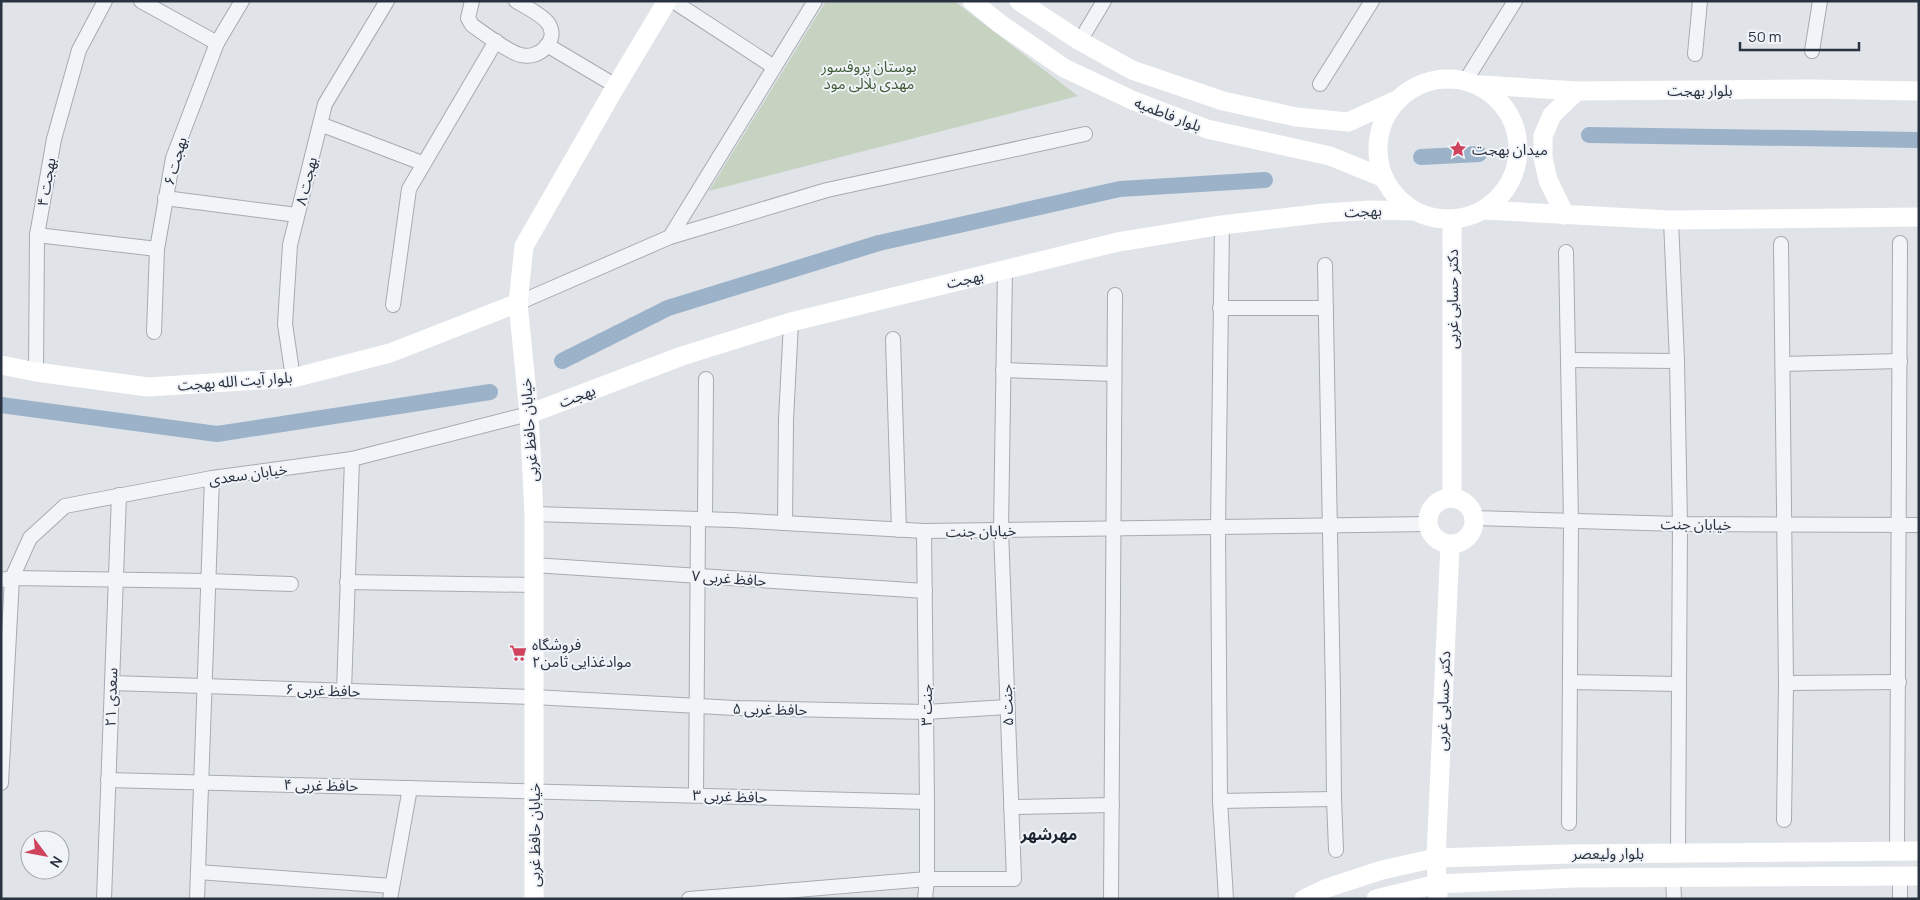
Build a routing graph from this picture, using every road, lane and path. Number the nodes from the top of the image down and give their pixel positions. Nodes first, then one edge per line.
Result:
1 (105, 1) edge
2 (141, 1) edge
3 (242, 1) edge
4 (388, 1) edge
5 (472, 1) edge
6 (667, 1) edge
7 (673, 1) edge
8 (815, 1) edge
9 (972, 1) edge
10 (1019, 1) edge
11 (1104, 1) edge
12 (1372, 1) edge
13 (1515, 1) edge
14 (1700, 1) edge
15 (1820, 1) edge
16 (519, 2) edge
17 (496, 41) junction
18 (1080, 41) junction
19 (217, 43) junction
20 (547, 46) junction
21 (1812, 51) dead end
22 (1695, 54) dead end
23 (774, 67) junction
24 (1474, 82) junction
25 (1320, 84) dead end
26 (616, 86) junction
27 (1577, 91) junction
28 (1919, 91) edge
29 (1397, 100) junction
30 (320, 124) junction
31 (1085, 134) dead end
32 (422, 163) junction
33 (1384, 178) junction
34 (165, 198) junction
35 (1484, 210) junction
36 (1414, 211) junction
37 (297, 215) junction
38 (1566, 215) junction
39 (1919, 217) edge
40 (1452, 220) junction
41 (1671, 220) junction
42 (1222, 225) junction
43 (37, 234) junction
44 (670, 236) junction
45 (1900, 243) dead end
46 (1781, 244) dead end
47 (157, 249) junction
48 (1566, 252) dead end
49 (1325, 264) dead end
50 (1005, 270) junction
51 (1115, 295) dead end
52 (518, 303) junction
53 (393, 305) dead end
54 (1220, 308) junction
55 (1326, 308) junction
56 (791, 322) junction
57 (154, 332) dead end
58 (893, 339) dead end
59 (1568, 360) junction
60 (1676, 361) junction
61 (1900, 361) junction
62 (1783, 364) junction
63 (1, 365) edge
64 (1003, 370) junction
65 (36, 372) junction
66 (1114, 374) junction
67 (293, 378) junction
68 (706, 379) dead end
69 (529, 414) junction
70 (352, 459) junction
71 (212, 478) junction
72 (118, 495) junction
73 (1452, 498) junction
74 (534, 514) junction
75 (1474, 518) junction
76 (702, 519) junction
77 (1571, 521) junction
78 (785, 523) junction
79 (1428, 524) junction
80 (1680, 524) junction
81 (1785, 524) junction
82 (1900, 524) junction
83 (1919, 525) edge
84 (1330, 527) junction
85 (1218, 528) junction
86 (1112, 529) junction
87 (899, 530) junction
88 (1001, 530) junction
89 (924, 531) junction
90 (1450, 544) junction
91 (534, 565) junction
92 (698, 576) junction
93 (7, 579) edge
94 (115, 580) junction
95 (208, 581) junction
96 (348, 582) junction
97 (291, 584) dead end
98 (534, 585) junction
99 (925, 591) junction
100 (1570, 682) junction
101 (1899, 682) junction
102 (112, 683) junction
103 (1786, 683) junction
104 (1679, 684) junction
105 (204, 686) junction
106 (344, 691) junction
107 (534, 697) junction
108 (697, 706) junction
109 (1007, 706) junction
110 (926, 712) junction
111 (108, 780) junction
112 (201, 782) junction
113 (1, 783) edge
114 (410, 788) junction
115 (534, 791) junction
116 (696, 795) junction
117 (1334, 799) junction
118 (1220, 801) junction
119 (927, 802) junction
120 (1112, 805) junction
121 (1011, 807) junction
122 (1784, 820) dead end
123 (1569, 823) dead end
124 (1336, 850) dead end
125 (1897, 851) junction
126 (1919, 851) edge
127 (1678, 853) junction
128 (1522, 855) junction
129 (1436, 858) junction
130 (1382, 870) junction
131 (198, 872) junction
132 (1900, 876) junction
133 (1919, 876) edge
134 (1673, 878) junction
135 (927, 879) junction
136 (1522, 880) junction
137 (1438, 891) edge
138 (391, 892) edge
139 (1382, 897) edge
140 (104, 899) edge
141 (197, 899) edge
142 (534, 899) edge
143 (691, 899) edge
144 (925, 899) edge
145 (1111, 899) edge
146 (1226, 899) edge
147 (1304, 899) edge
148 (1674, 899) edge
149 (1900, 899) edge

1 - 43 street, بهجت ۴
2 - 19 street
3 - 19 street, بهجت ۶
4 - 30 street, بهجت ۸
5 - 17 street
6 - 26 main road, خیابان حافظ غربی
7 - 23 street
8 - 23 street
9 - 33 main road, بلوار فاطمیه
10 - 18 main road, بلوار فاطمیه
11 - 18 street
12 - 25 street
13 - 24 street
14 - 22 street
15 - 21 street
16 - 20 street
17 - 20 street
17 - 32 street
18 - 29 main road, بلوار فاطمیه
19 - 34 street, بهجت ۶
20 - 26 street
23 - 44 street
24 - 27 main road, بلوار بهجت
24 - 29 main road
24 - 35 main road
26 - 52 main road, خیابان حافظ غربی
27 - 28 main road, بلوار بهجت
27 - 38 main road
29 - 33 main road
30 - 32 street
30 - 37 street, بهجت ۸
31 - 44 street
32 - 53 street
33 - 36 main road
34 - 37 street
34 - 47 street, بهجت ۶
35 - 38 main road
35 - 40 main road
36 - 40 main road
36 - 42 main road, بهجت
37 - 67 street, بهجت ۸
38 - 41 main road
39 - 41 main road
40 - 73 main road, دکتر حسابی غربی
41 - 60 street
42 - 50 main road, بهجت
42 - 54 street
43 - 47 street
43 - 65 street, بهجت ۴
44 - 52 street
45 - 61 street
46 - 62 street
47 - 57 street, بهجت ۶
48 - 59 street
49 - 55 street
50 - 56 main road, بهجت
50 - 64 street, جنت ۵
51 - 66 street
52 - 67 main road, بلوار آیت الله بهجت
52 - 69 main road, خیابان حافظ غربی
54 - 55 street
54 - 85 street
55 - 84 street
56 - 69 main road, بهجت
56 - 78 street
58 - 87 street
59 - 60 street
59 - 77 street
60 - 80 street
61 - 62 street
61 - 82 street
62 - 81 street
63 - 65 main road, بلوار آیت الله بهجت
64 - 66 street
64 - 88 street, جنت ۵
65 - 67 main road, بلوار آیت الله بهجت
66 - 86 street
68 - 76 street
69 - 70 street, خیابان سعدی
69 - 74 main road, خیابان حافظ غربی
70 - 71 street, خیابان سعدی
70 - 96 street
71 - 72 street, خیابان سعدی
71 - 95 street
72 - 93 street, خیابان سعدی
72 - 94 street, سعدی ۲۱
73 - 75 main road
73 - 79 main road
74 - 76 street, خیابان جنت
74 - 91 main road, خیابان حافظ غربی
75 - 77 street, خیابان جنت
75 - 90 main road
76 - 78 street, خیابان جنت
76 - 92 street
77 - 80 street, خیابان جنت
77 - 100 street
78 - 87 street, خیابان جنت
79 - 84 street, خیابان جنت
79 - 90 main road
80 - 81 street, خیابان جنت
80 - 104 street
81 - 82 street, خیابان جنت
81 - 103 street
82 - 83 street, خیابان جنت
82 - 101 street
84 - 85 street, خیابان جنت
84 - 117 street
85 - 86 street, خیابان جنت
85 - 118 street
86 - 88 street, خیابان جنت
86 - 120 street
87 - 89 street, خیابان جنت
88 - 89 street, خیابان جنت
88 - 109 street, جنت ۵
89 - 99 street, جنت ۳
90 - 129 main road, دکتر حسابی غربی
91 - 92 street, حافظ غربی ۷
91 - 98 main road, خیابان حافظ غربی
92 - 99 street, حافظ غربی ۷
92 - 108 street
93 - 94 street
93 - 113 street
94 - 95 street
94 - 102 street, سعدی ۲۱
95 - 97 street
95 - 105 street
96 - 98 street
96 - 106 street
98 - 107 main road, خیابان حافظ غربی
99 - 110 street, جنت ۳
100 - 104 street
100 - 123 street
101 - 103 street
101 - 125 street
102 - 105 street, حافظ غربی ۶
102 - 111 street, سعدی ۲۱
103 - 122 street
104 - 127 street
105 - 106 street, حافظ غربی ۶
105 - 112 street
106 - 107 street, حافظ غربی ۶
107 - 108 street, حافظ غربی ۵
107 - 115 main road, خیابان حافظ غربی
108 - 110 street, حافظ غربی ۵
108 - 116 street
109 - 110 street, حافظ غربی ۵
109 - 121 street, جنت ۵
110 - 119 street, جنت ۳
111 - 112 street, حافظ غربی ۴
111 - 140 street, سعدی ۲۱
112 - 114 street, حافظ غربی ۴
112 - 131 street
114 - 115 street, حافظ غربی ۴
114 - 138 street
115 - 116 street, حافظ غربی ۳
115 - 142 main road, خیابان حافظ غربی
116 - 119 street, حافظ غربی ۳
117 - 118 street
117 - 124 street
118 - 146 street
119 - 135 street, جنت ۳
120 - 121 street
120 - 145 street
121 - 135 street, جنت ۵
125 - 126 main road, بلوار ولیعصر
125 - 127 main road, بلوار ولیعصر
127 - 128 main road, بلوار ولیعصر
128 - 129 main road, بلوار ولیعصر
128 - 136 main road
129 - 130 main road, بلوار ولیعصر
129 - 137 main road, دکتر حسابی غربی
130 - 139 main road
130 - 147 main road, بلوار ولیعصر
131 - 138 street
131 - 141 street
132 - 133 main road, بلوار ولیعصر
132 - 134 main road, بلوار ولیعصر
132 - 149 street
134 - 136 main road, بلوار ولیعصر
134 - 148 street
135 - 143 street
135 - 144 street, جنت ۳
136 - 137 main road, بلوار ولیعصر
137 - 139 main road, بلوار ولیعصر

